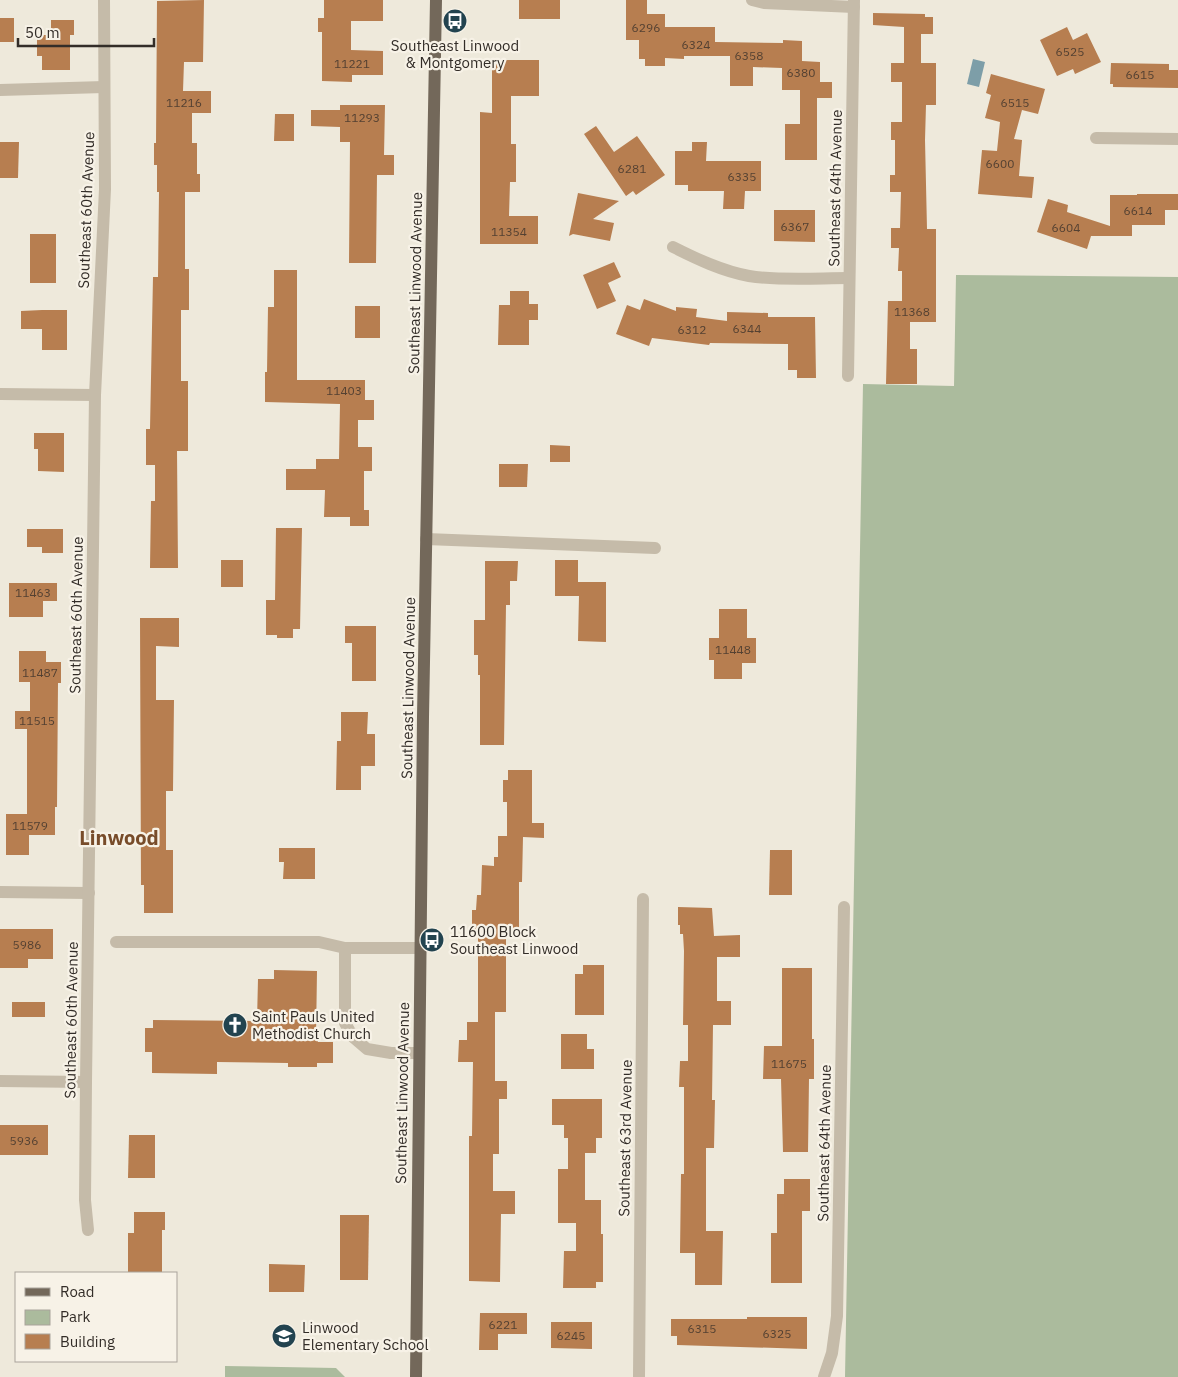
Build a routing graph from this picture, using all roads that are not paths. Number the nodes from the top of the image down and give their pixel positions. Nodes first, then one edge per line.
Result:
1 (104, 0) edge
2 (436, 0) edge
3 (752, 0) edge
4 (854, 3) edge
5 (104, 87) junction
6 (0, 90) edge
7 (1096, 138) dead end
8 (1178, 139) edge
9 (673, 247) dead end
10 (850, 278) junction
11 (848, 376) dead end
12 (0, 394) edge
13 (95, 395) junction
14 (426, 539) junction
15 (655, 548) dead end
16 (0, 892) edge
17 (89, 893) junction
18 (643, 899) dead end
19 (844, 907) dead end
20 (116, 942) dead end
21 (345, 948) junction
22 (420, 948) junction
23 (419, 1053) junction
24 (0, 1081) edge
25 (86, 1082) junction
26 (88, 1230) dead end
27 (416, 1377) edge
28 (639, 1377) edge
29 (824, 1377) edge

1 - 5 street, Southeast 60th Avenue
2 - 14 main road, Southeast Linwood Avenue
3 - 4 street
4 - 10 street, Southeast 64th Avenue
5 - 6 street
5 - 13 street, Southeast 60th Avenue
7 - 8 street
9 - 10 street
10 - 11 street, Southeast 64th Avenue
12 - 13 street
13 - 17 street, Southeast 60th Avenue
14 - 15 street
14 - 22 main road, Southeast Linwood Avenue
16 - 17 street
17 - 25 street, Southeast 60th Avenue
18 - 28 street, Southeast 63rd Avenue
19 - 29 street, Southeast 64th Avenue
20 - 21 street
21 - 22 street
21 - 23 street
22 - 23 main road, Southeast Linwood Avenue
23 - 27 main road, Southeast Linwood Avenue
24 - 25 street
25 - 26 street, Southeast 60th Avenue

